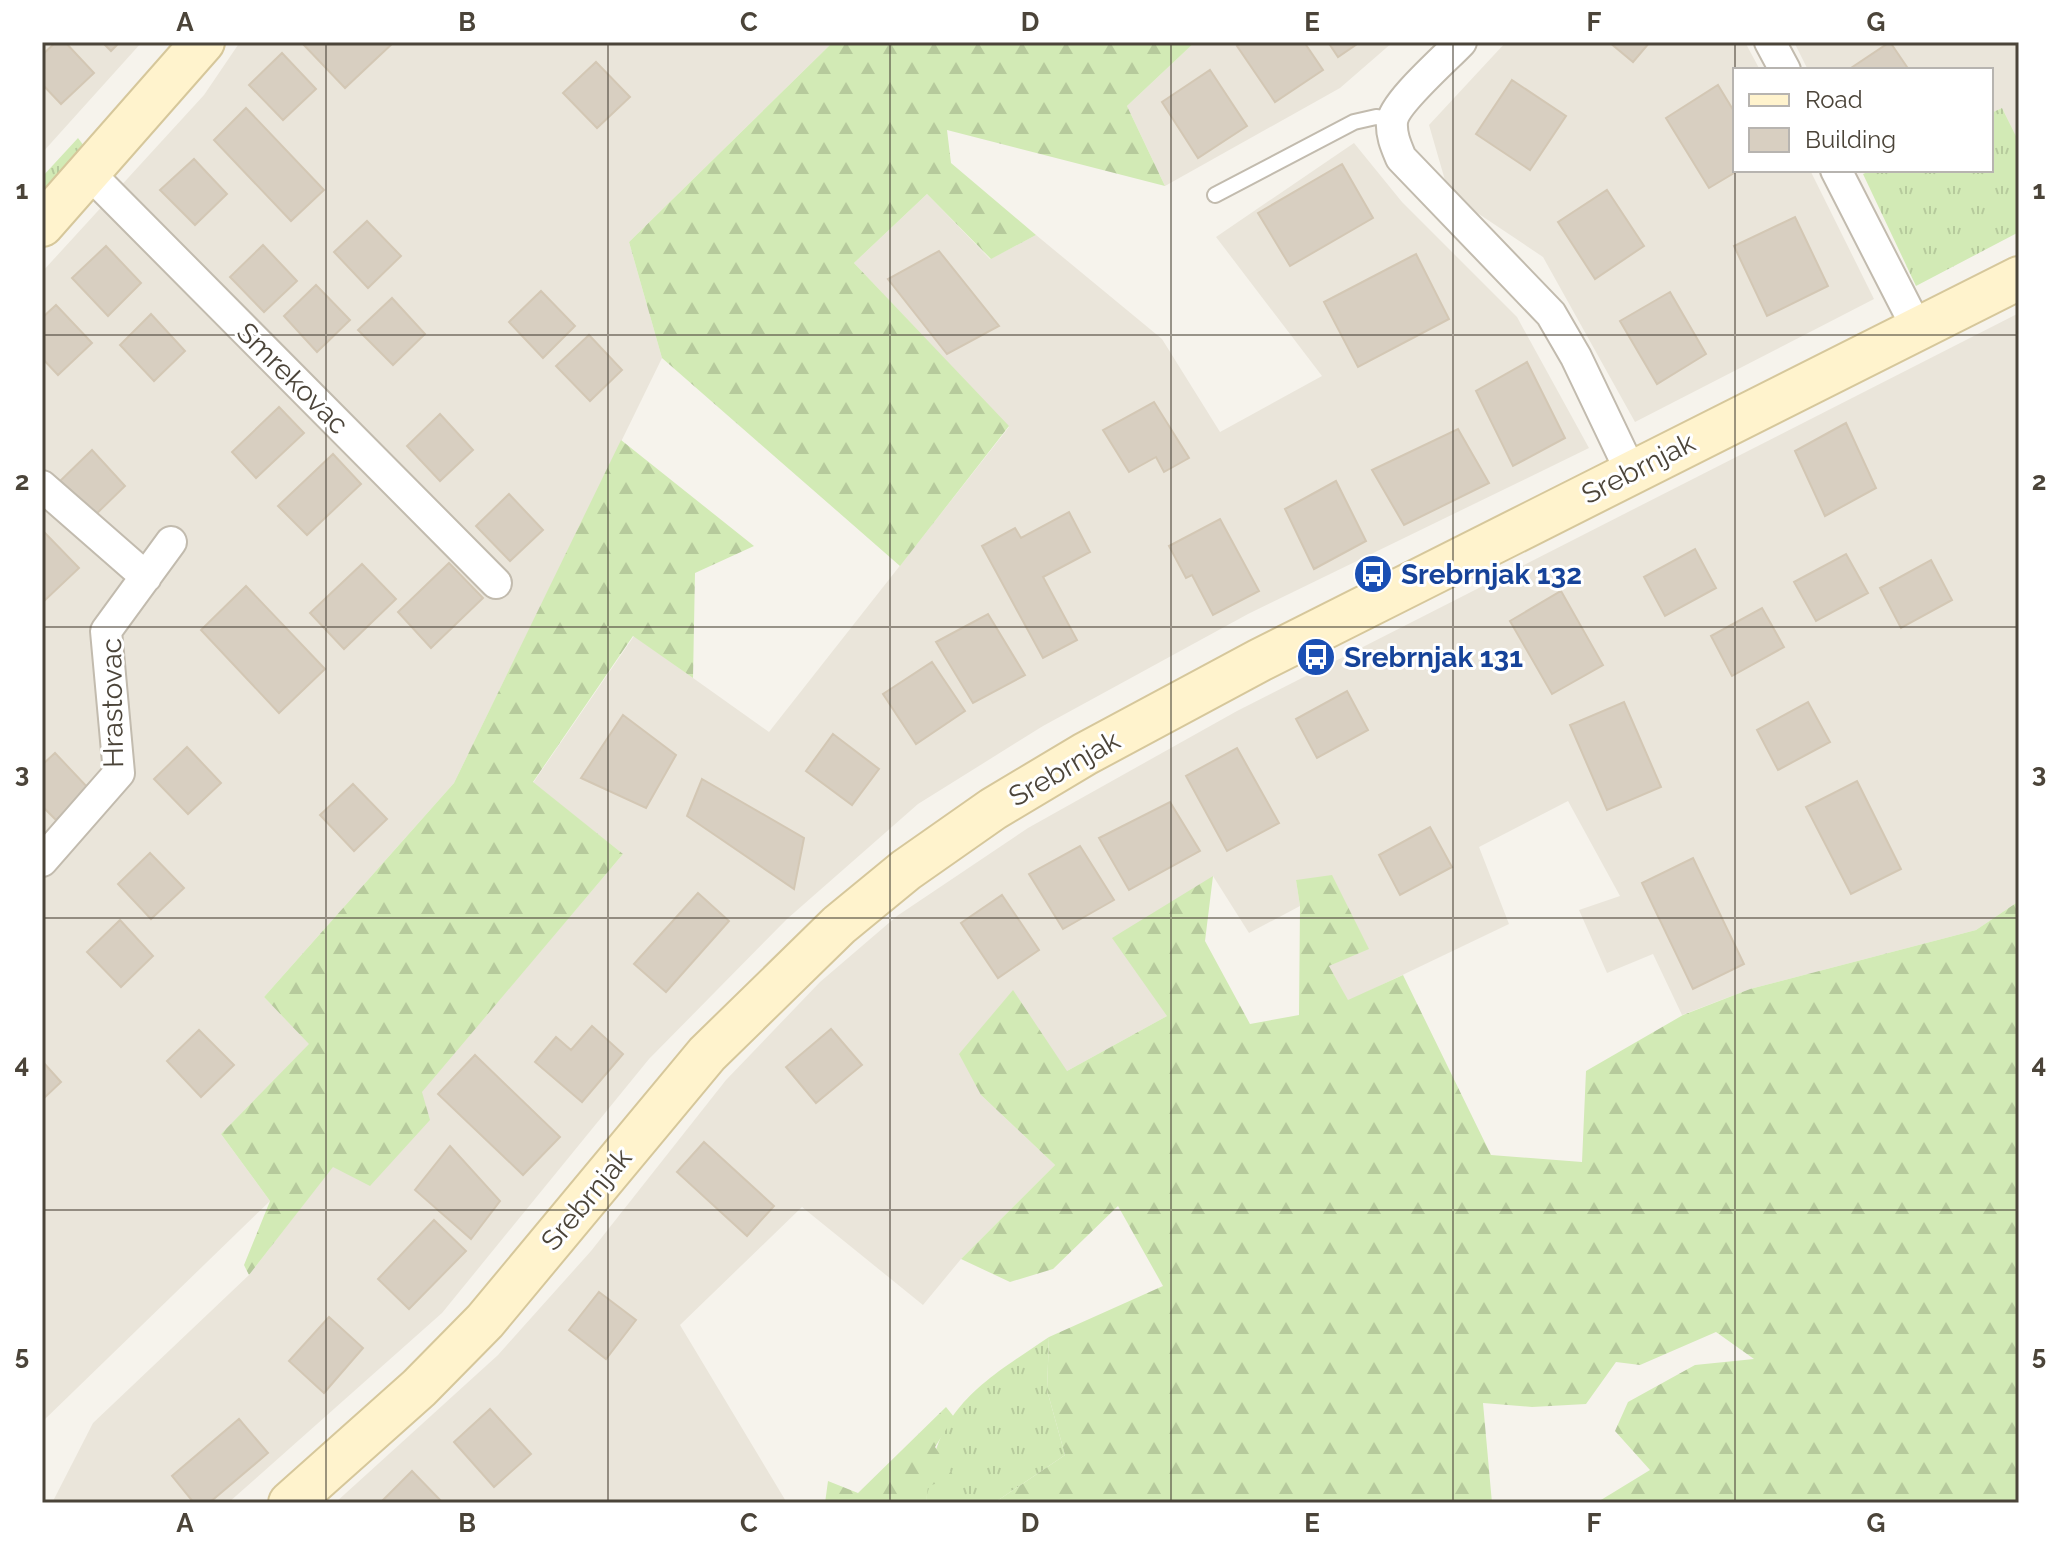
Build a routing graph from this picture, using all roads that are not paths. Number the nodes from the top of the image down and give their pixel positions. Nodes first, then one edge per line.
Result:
1 (203, 42) edge
2 (1461, 42) edge
3 (1770, 42) edge
4 (1784, 68) edge
5 (1392, 119) junction
6 (1837, 172) edge
7 (90, 174) junction
8 (1215, 195) dead end
9 (42, 225) edge
10 (2019, 278) edge
11 (1917, 328) junction
12 (1631, 472) junction
13 (42, 486) edge
14 (171, 542) dead end
15 (146, 577) junction
16 (496, 583) dead end
17 (42, 861) edge
18 (290, 1503) edge

1 - 7 main road
2 - 5 street
3 - 4 street
5 - 8 lane
5 - 12 street
6 - 11 street
7 - 9 main road
7 - 16 street, Smrekovac
10 - 11 main road, Srebrnjak
11 - 12 main road, Srebrnjak
12 - 18 main road, Srebrnjak
13 - 15 street
14 - 15 street, Hrastovac
15 - 17 street, Hrastovac

